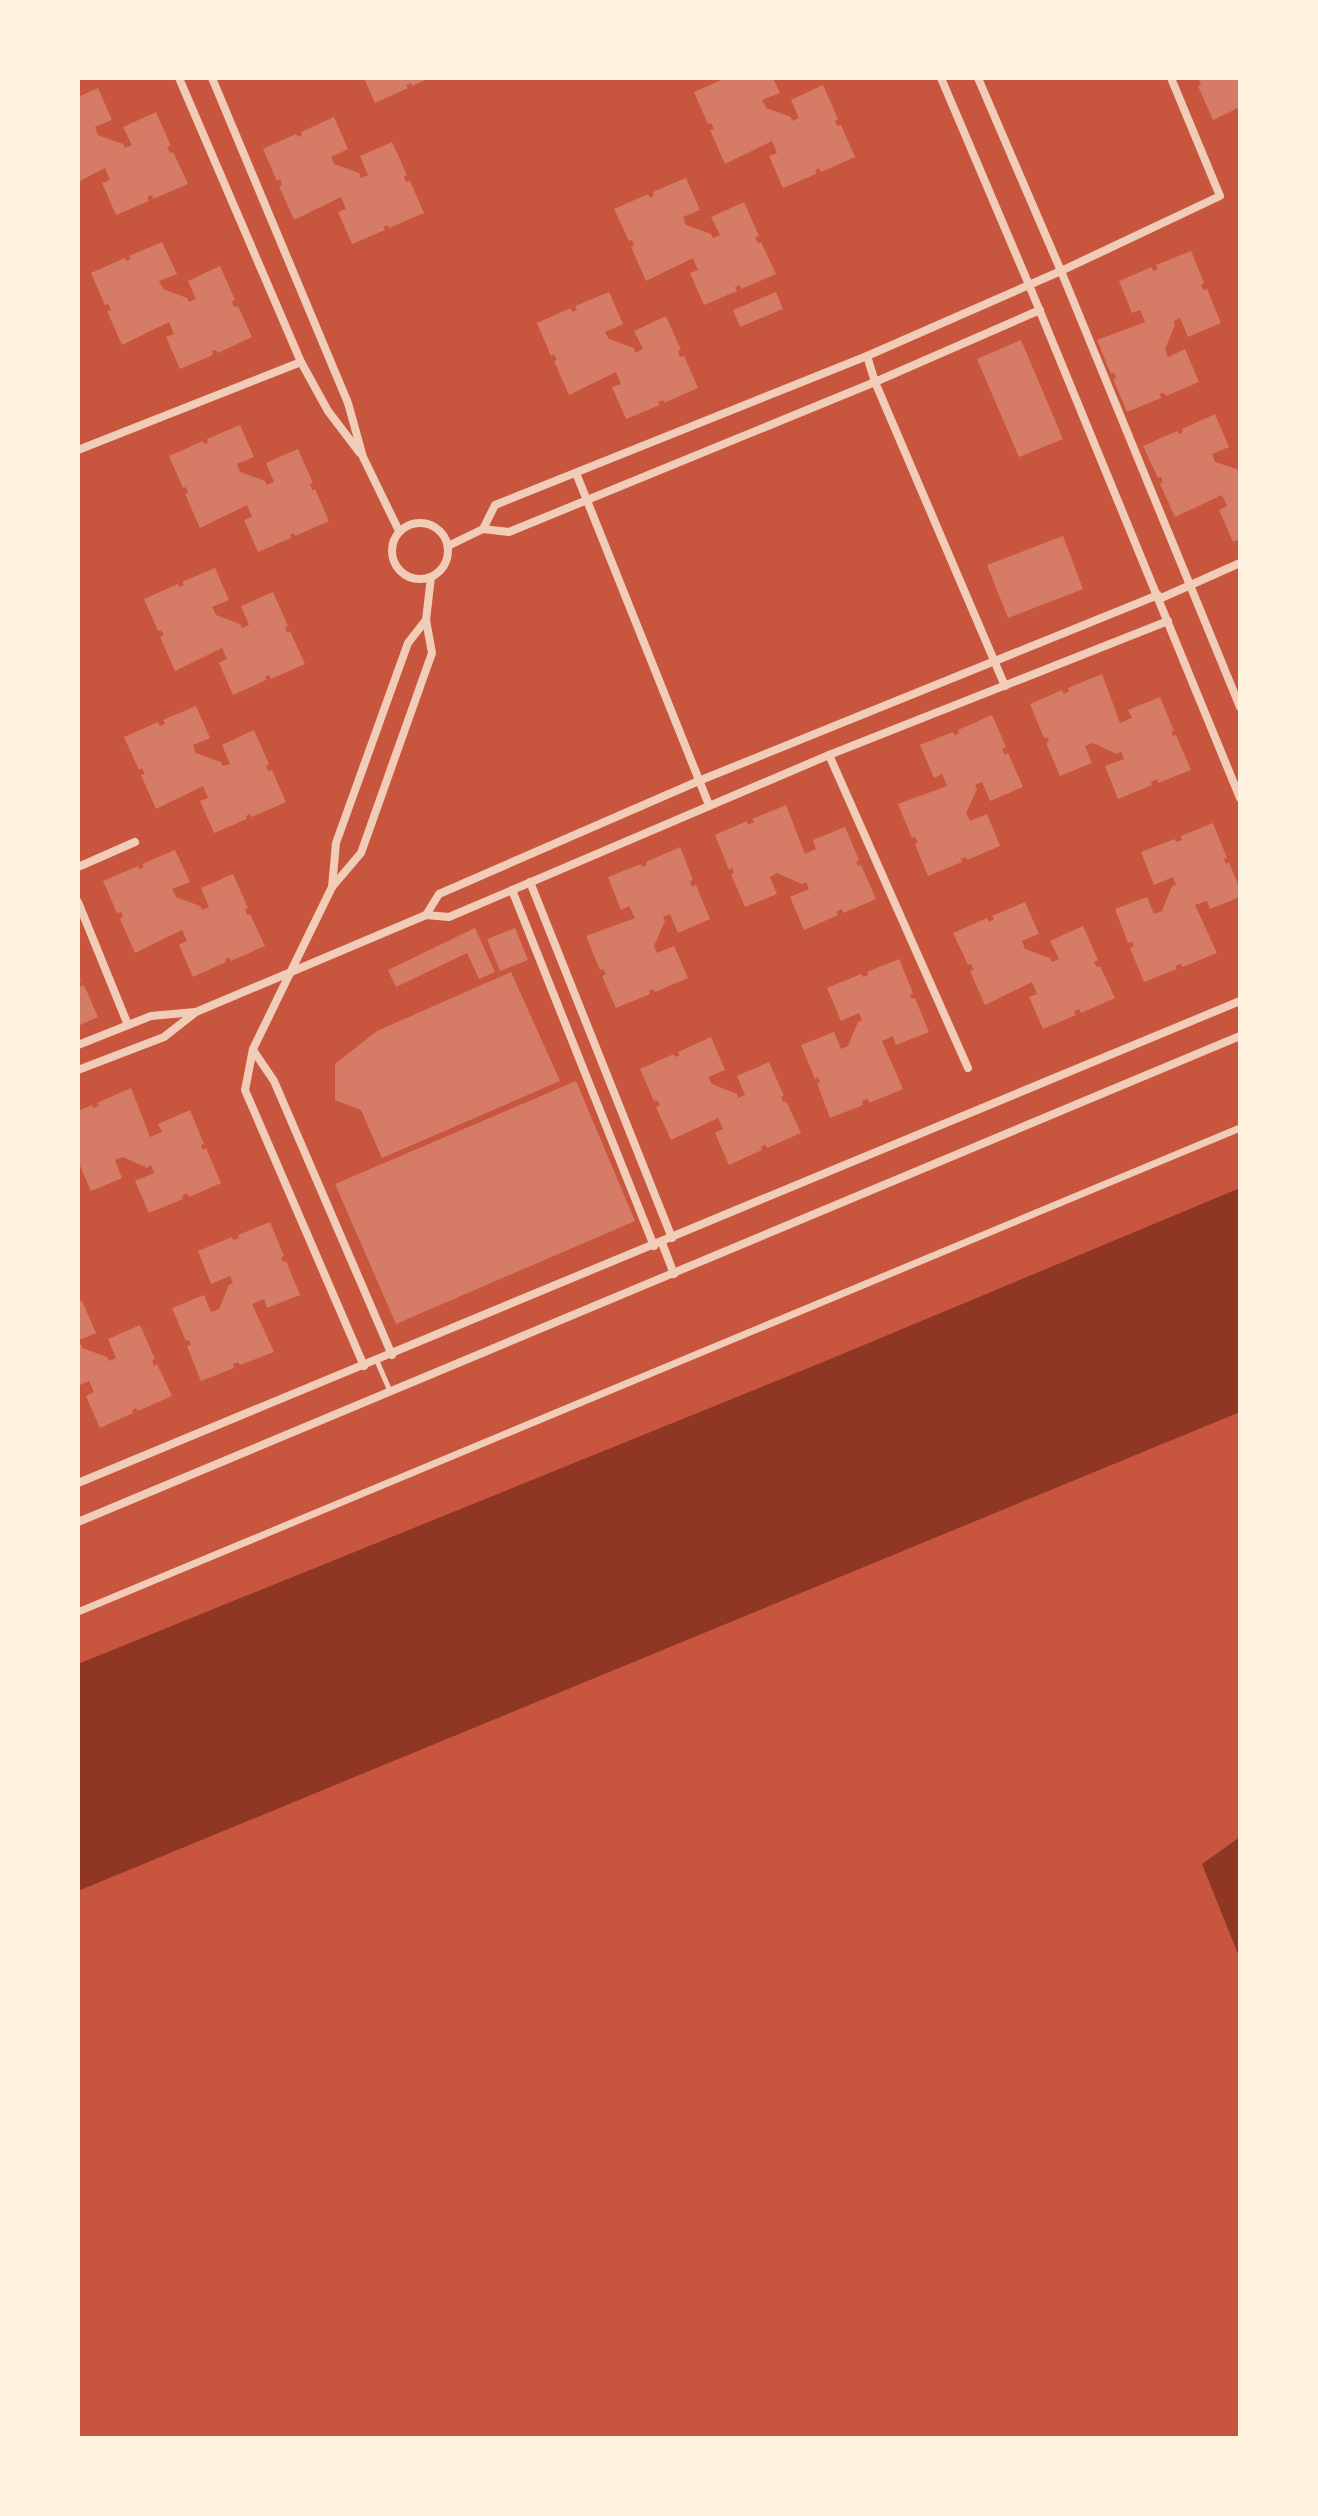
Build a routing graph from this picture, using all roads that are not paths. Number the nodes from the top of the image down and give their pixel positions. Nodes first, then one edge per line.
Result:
1 (179, 78) edge
2 (212, 78) edge
3 (941, 78) edge
4 (978, 78) edge
5 (1171, 78) edge
6 (1061, 271) junction
7 (1029, 285) junction
8 (1040, 310) junction
9 (867, 356) junction
10 (301, 362) junction
11 (875, 382) junction
12 (78, 450) edge
13 (363, 457) junction
14 (576, 473) junction
15 (483, 529) junction
16 (399, 531) junction
17 (448, 546) junction
18 (1240, 563) edge
19 (431, 577) junction
20 (1192, 585) junction
21 (1158, 597) junction
22 (426, 620) junction
23 (1168, 621) junction
24 (994, 661) junction
25 (1005, 686) junction
26 (1240, 707) edge
27 (829, 755) junction
28 (1240, 798) edge
29 (709, 805) junction
30 (135, 842) dead end
31 (78, 867) edge
32 (530, 882) junction
33 (332, 887) junction
34 (512, 890) junction
35 (78, 902) edge
36 (426, 915) junction
37 (292, 971) junction
38 (1240, 1001) edge
39 (196, 1012) junction
40 (128, 1025) junction
41 (1240, 1036) edge
42 (78, 1045) edge
43 (253, 1049) junction
44 (968, 1068) dead end
45 (78, 1070) edge
46 (1240, 1128) edge
47 (672, 1238) junction
48 (658, 1244) junction
49 (674, 1274) junction
50 (392, 1355) junction
51 (377, 1361) junction
52 (364, 1366) junction
53 (390, 1391) junction
54 (78, 1483) edge
55 (78, 1522) edge
56 (78, 1612) edge

1 - 10 street
2 - 13 street
3 - 7 street
4 - 6 street
5 - 6 street
6 - 7 street
6 - 20 street
7 - 8 street
7 - 9 street
8 - 11 street
8 - 21 street
9 - 11 street
9 - 14 street
10 - 12 street
10 - 13 street
11 - 15 street
11 - 24 street
13 - 16 street
14 - 15 street
14 - 29 street
15 - 17 street
16 - 17 street
16 - 19 street
17 - 19 street
18 - 20 street
19 - 22 street
20 - 21 street
20 - 26 street
21 - 23 street
21 - 24 street
22 - 33 street
22 - 33 street
23 - 25 street
23 - 28 street
24 - 25 street
24 - 36 street
25 - 27 street
27 - 29 street
27 - 44 street
29 - 32 street
30 - 31 street
32 - 34 street
32 - 47 street
33 - 37 street
34 - 36 street
34 - 48 street
35 - 40 street
36 - 37 street
37 - 39 street
37 - 43 street
38 - 47 street
39 - 40 street
39 - 45 street
40 - 42 street
41 - 49 street
43 - 50 street
43 - 52 street
46 - 56 street
47 - 48 street
48 - 49 street
48 - 50 street
49 - 53 street
50 - 51 street
51 - 52 street
51 - 53 lane
52 - 54 street
53 - 55 street

